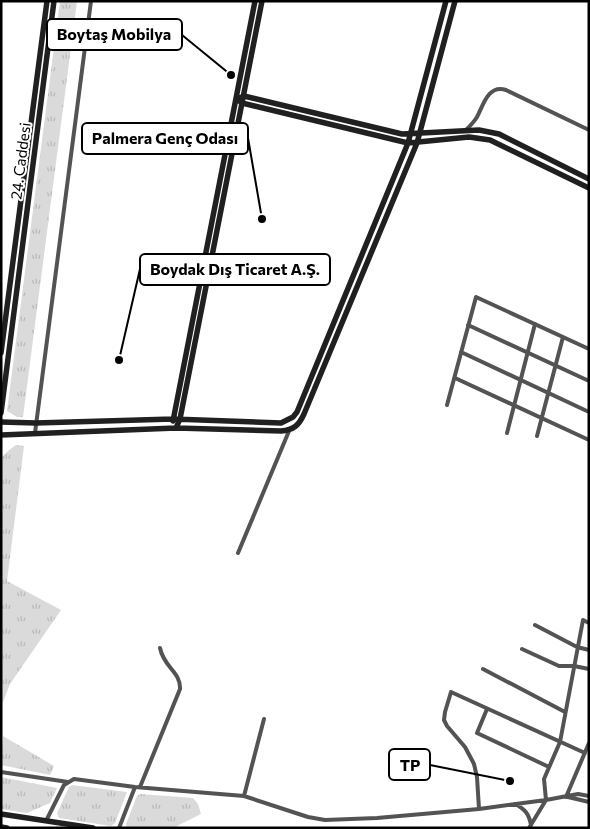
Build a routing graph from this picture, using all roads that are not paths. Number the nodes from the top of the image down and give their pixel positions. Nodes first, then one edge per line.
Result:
1 (47, 1) edge
2 (54, 1) edge
3 (92, 1) edge
4 (255, 1) edge
5 (262, 1) edge
6 (446, 1) edge
7 (455, 1) edge
8 (244, 96) junction
9 (240, 101) junction
10 (466, 130) junction
11 (589, 130) edge
12 (420, 132) junction
13 (410, 134) junction
14 (408, 143) junction
15 (417, 143) junction
16 (589, 179) edge
17 (589, 188) edge
18 (535, 324) junction
19 (468, 325) junction
20 (563, 337) junction
21 (589, 349) edge
22 (461, 352) junction
23 (1, 353) edge
24 (528, 353) junction
25 (555, 366) junction
26 (455, 378) junction
27 (521, 380) junction
28 (589, 381) edge
29 (548, 393) junction
30 (514, 405) junction
31 (448, 406) dead end
32 (589, 412) edge
33 (1, 413) edge
34 (541, 418) junction
35 (173, 419) junction
36 (180, 420) junction
37 (1, 422) edge
38 (36, 423) junction
39 (176, 428) junction
40 (290, 430) junction
41 (35, 433) junction
42 (507, 433) dead end
43 (1, 435) edge
44 (537, 436) dead end
45 (589, 440) edge
46 (238, 553) dead end
47 (589, 623) edge
48 (535, 625) dead end
49 (577, 647) junction
50 (160, 648) dead end
51 (522, 649) dead end
52 (589, 650) edge
53 (574, 666) junction
54 (483, 668) dead end
55 (589, 669) edge
56 (487, 709) junction
57 (565, 712) junction
58 (264, 719) dead end
59 (560, 742) junction
60 (589, 744) edge
61 (585, 753) junction
62 (549, 767) junction
63 (1, 772) edge
64 (68, 782) junction
65 (135, 787) junction
66 (140, 788) junction
67 (244, 796) junction
68 (589, 796) edge
69 (566, 797) junction
70 (546, 800) junction
71 (589, 802) edge
72 (515, 804) junction
73 (479, 809) junction
74 (1, 814) edge
75 (46, 822) junction
76 (530, 826) edge
77 (1, 827) edge
78 (7, 828) edge
79 (93, 828) edge
80 (119, 828) edge

1 - 23 street, 24. Caddesi
2 - 33 street, 24. Caddesi
3 - 38 street
4 - 9 street
5 - 8 street
6 - 13 street
7 - 12 street
8 - 9 street
8 - 13 street
9 - 14 street
9 - 35 street
9 - 36 street
10 - 11 street
10 - 12 street
10 - 16 street
12 - 13 street
12 - 15 street
13 - 14 street
14 - 15 street
14 - 36 street
15 - 17 street
15 - 40 street
18 - 19 street
18 - 20 street
18 - 24 street
19 - 22 street
19 - 24 street
20 - 21 street
20 - 25 street
22 - 26 street
22 - 27 street
24 - 25 street
24 - 27 street
25 - 28 street
25 - 29 street
26 - 30 street
26 - 31 street
27 - 29 street
27 - 30 street
29 - 32 street
29 - 34 street
30 - 34 street
30 - 42 street
34 - 44 street
34 - 45 street
35 - 36 street
35 - 38 street
35 - 39 street
36 - 39 street
37 - 38 street
38 - 41 street
39 - 40 street
39 - 41 street
40 - 46 street
41 - 43 street
47 - 49 street
48 - 49 street
49 - 52 street
49 - 53 street
50 - 66 street
51 - 53 street
53 - 55 street
53 - 57 street
54 - 57 street
56 - 59 street
56 - 62 street
56 - 73 street
57 - 59 street
58 - 67 street
59 - 61 street
59 - 62 street
60 - 61 street
61 - 69 street
62 - 70 street
63 - 64 street
64 - 65 street
64 - 75 street
65 - 66 street
65 - 80 street
66 - 67 street
67 - 73 street
68 - 69 street
69 - 70 street
69 - 71 street
70 - 72 street
70 - 76 street
72 - 73 street
72 - 76 street
74 - 75 street
75 - 79 street
77 - 78 street

